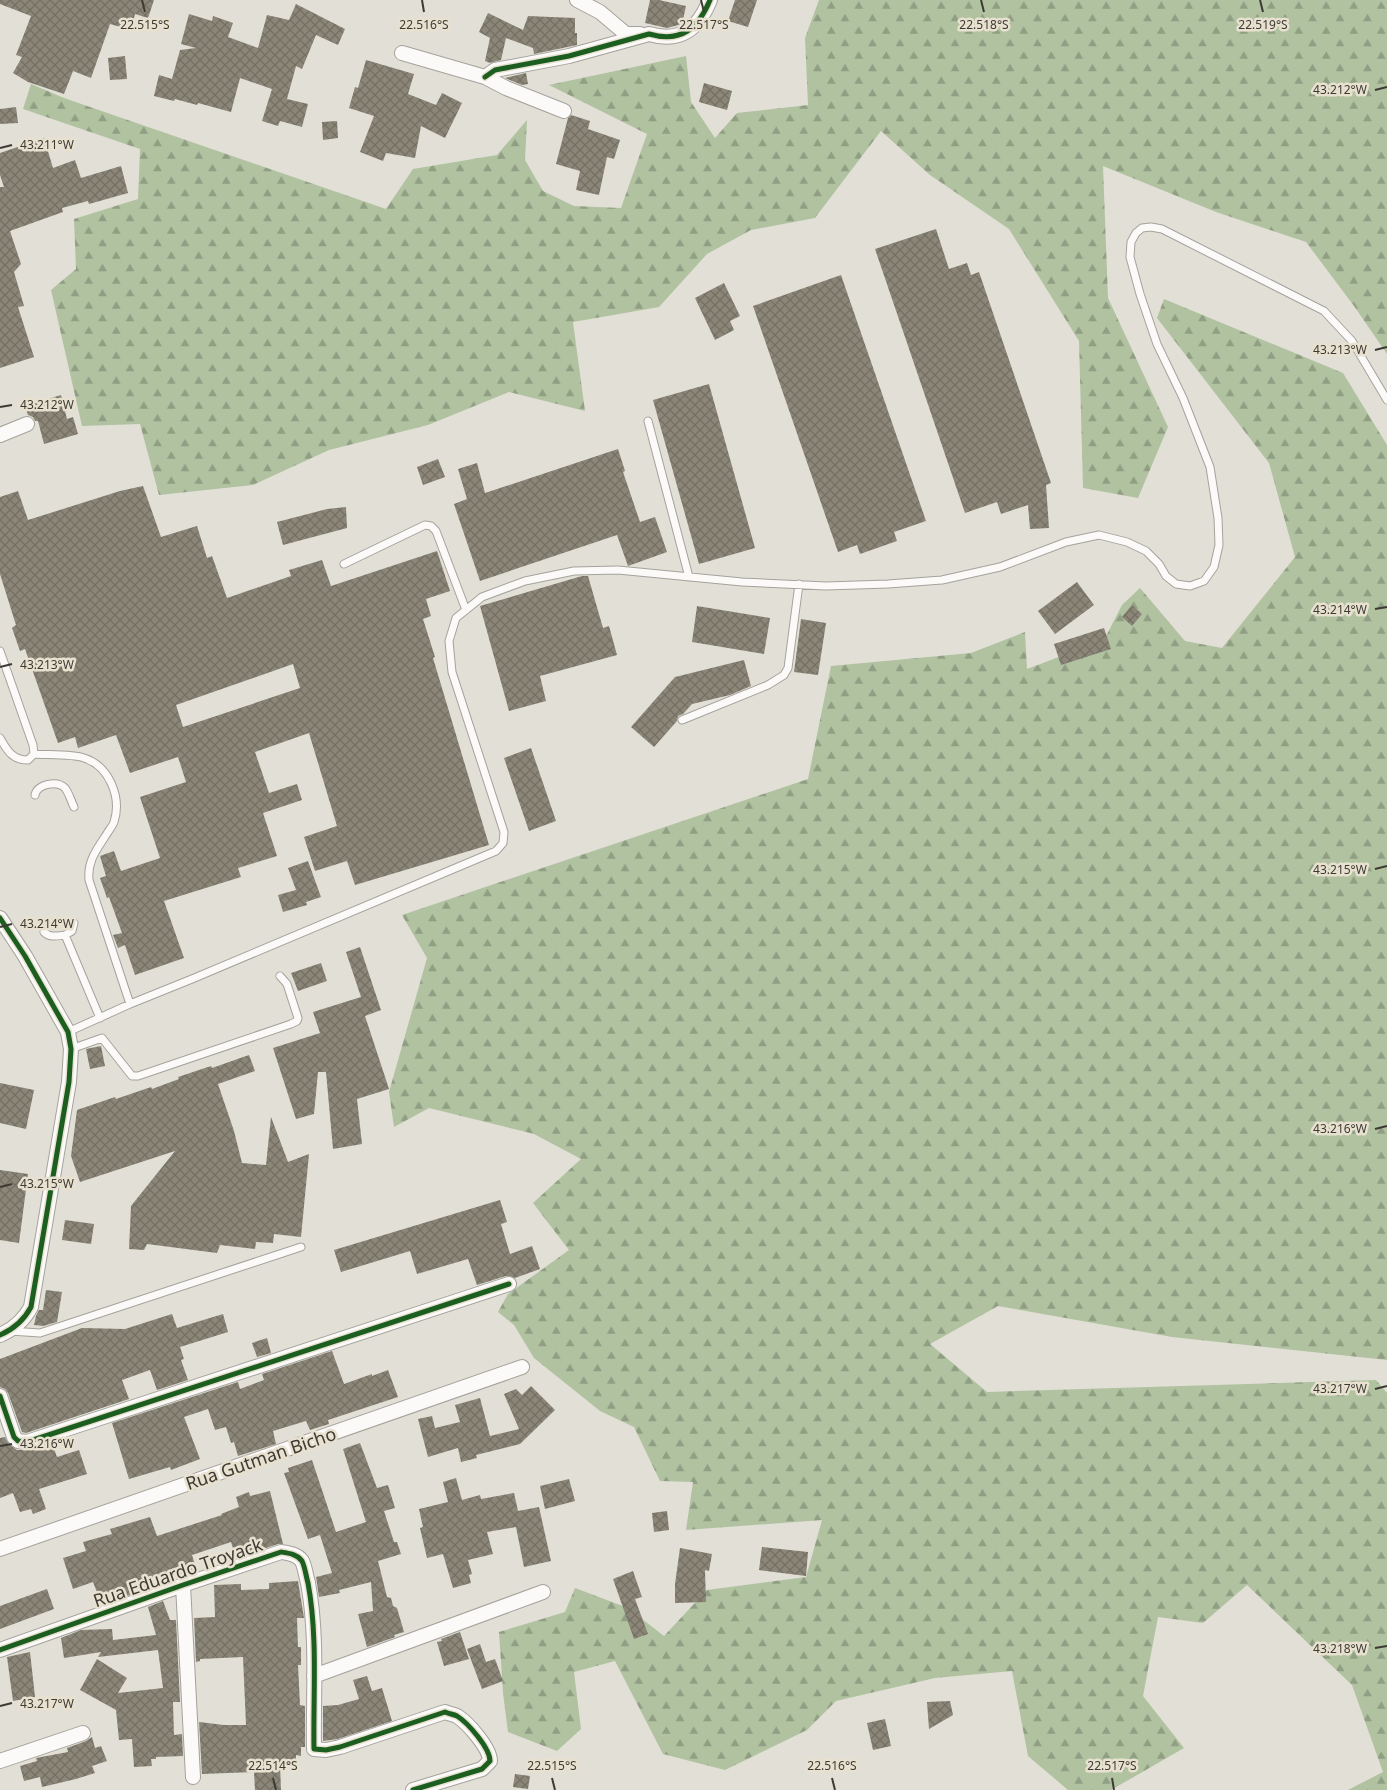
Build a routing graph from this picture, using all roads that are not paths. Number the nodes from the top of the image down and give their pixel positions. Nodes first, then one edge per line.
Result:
1 (577, 0) edge
2 (710, 0) edge
3 (649, 34) junction
4 (402, 53) dead end
5 (485, 77) junction
6 (564, 110) dead end
7 (1387, 400) edge
8 (648, 421) dead end
9 (27, 424) dead end
10 (0, 435) edge
11 (344, 564) dead end
12 (689, 577) junction
13 (799, 584) junction
14 (466, 610) junction
15 (0, 651) edge
16 (682, 720) dead end
17 (0, 738) edge
18 (34, 754) junction
19 (35, 796) dead end
20 (74, 807) dead end
21 (0, 918) edge
22 (74, 923) dead end
23 (44, 932) dead end
24 (65, 935) junction
25 (280, 976) dead end
26 (130, 1004) junction
27 (100, 1018) junction
28 (68, 1032) junction
29 (71, 1049) junction
30 (301, 1246) dead end
31 (509, 1284) dead end
32 (5, 1333) edge
33 (522, 1367) dead end
34 (0, 1396) edge
35 (0, 1549) edge
36 (183, 1584) junction
37 (542, 1592) dead end
38 (0, 1650) edge
39 (314, 1676) junction
40 (83, 1734) dead end
41 (0, 1761) edge
42 (193, 1777) dead end
43 (413, 1790) edge

1 - 3 street
2 - 3 street
3 - 5 street
4 - 5 street
5 - 6 street
7 - 13 lane
8 - 12 lane
9 - 10 street
11 - 14 lane
12 - 13 lane
12 - 14 lane
13 - 16 lane
14 - 26 lane
15 - 18 lane
17 - 18 lane
18 - 26 lane
19 - 20 lane
21 - 28 street
22 - 24 lane
23 - 24 lane
24 - 27 lane
25 - 29 lane
26 - 27 lane
27 - 28 lane
28 - 29 street
29 - 32 street
30 - 32 lane
31 - 34 street
33 - 35 street, Rua Gutman Bicho
36 - 38 street, Rua Eduardo Troyack
36 - 39 street, Rua Eduardo Troyack
36 - 42 street
37 - 39 street
39 - 43 street, Rua Eduardo Troyack
40 - 41 street

